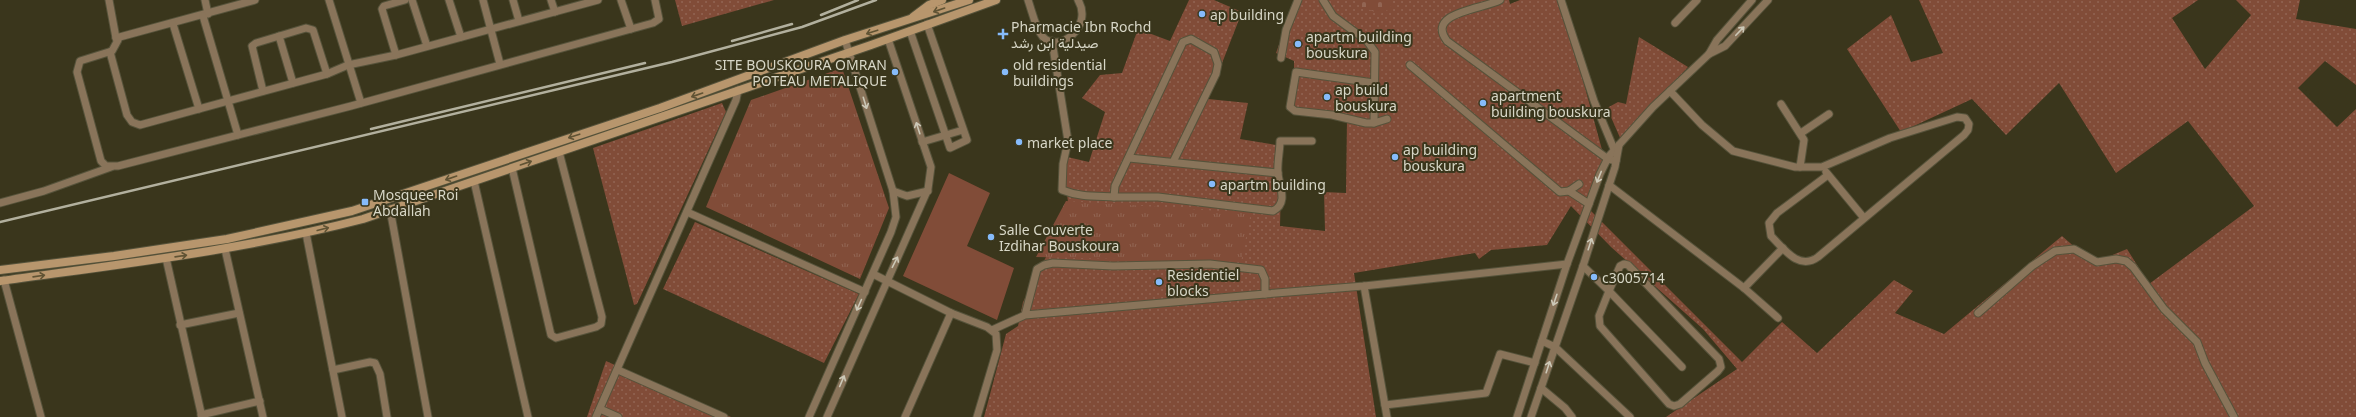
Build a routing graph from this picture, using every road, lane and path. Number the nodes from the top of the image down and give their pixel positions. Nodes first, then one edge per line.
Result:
1 (109, 0) edge
2 (205, 0) edge
3 (255, 0) edge
4 (329, 0) edge
5 (405, 0) edge
6 (412, 0) edge
7 (449, 0) edge
8 (482, 0) edge
9 (513, 0) edge
10 (551, 0) edge
11 (598, 0) edge
12 (621, 0) edge
13 (655, 0) edge
14 (942, 0) edge
15 (969, 0) edge
16 (996, 0) edge
17 (1028, 0) edge
18 (1078, 0) edge
19 (1298, 0) edge
20 (1323, 0) edge
21 (1500, 0) edge
22 (1560, 0) edge
23 (1697, 0) edge
24 (1752, 0) edge
25 (1768, 0) edge
26 (589, 1) edge
27 (554, 12) junction
28 (206, 15) junction
29 (910, 20) junction
30 (519, 21) junction
31 (1675, 23) dead end
32 (173, 24) junction
33 (927, 24) junction
34 (490, 29) junction
35 (631, 29) junction
36 (910, 31) junction
37 (279, 36) junction
38 (461, 37) junction
39 (116, 38) junction
40 (888, 39) junction
41 (846, 40) junction
42 (1052, 41) junction
43 (427, 46) junction
44 (110, 52) junction
45 (849, 52) junction
46 (1709, 54) junction
47 (396, 55) junction
48 (1281, 58) dead end
49 (500, 64) junction
50 (348, 65) junction
51 (1410, 65) dead end
52 (327, 74) junction
53 (293, 83) junction
54 (1374, 83) junction
55 (738, 90) junction
56 (263, 91) junction
57 (1670, 91) junction
58 (228, 101) junction
59 (361, 103) junction
60 (1781, 104) dead end
61 (199, 109) junction
62 (1829, 114) dead end
63 (1387, 119) dead end
64 (1374, 123) junction
65 (963, 130) junction
66 (1801, 133) junction
67 (945, 134) junction
68 (238, 135) junction
69 (1312, 141) dead end
70 (922, 142) junction
71 (559, 152) junction
72 (1616, 156) junction
73 (1129, 158) junction
74 (1608, 159) junction
75 (1173, 162) junction
76 (111, 167) junction
77 (1800, 167) junction
78 (1822, 167) junction
79 (512, 168) junction
80 (1278, 173) junction
81 (1828, 175) junction
82 (474, 181) junction
83 (1579, 184) dead end
84 (1609, 185) junction
85 (893, 191) junction
86 (928, 191) junction
87 (1569, 191) junction
88 (1114, 197) junction
89 (0, 202) edge
90 (1589, 204) junction
91 (390, 209) junction
92 (687, 212) junction
93 (1864, 218) junction
94 (306, 233) junction
95 (1783, 248) junction
96 (225, 249) junction
97 (166, 258) junction
98 (1567, 264) junction
99 (1583, 266) junction
100 (0, 270) edge
101 (873, 274) junction
102 (886, 280) junction
103 (2, 281) edge
104 (1364, 286) junction
105 (1744, 288) junction
106 (1609, 290) junction
107 (865, 292) junction
108 (1265, 294) junction
109 (240, 313) junction
110 (951, 313) junction
111 (1978, 313) dead end
112 (1025, 316) junction
113 (1778, 318) dead end
114 (180, 325) junction
115 (992, 330) junction
116 (1542, 341) junction
117 (1555, 347) junction
118 (1535, 363) junction
119 (1682, 367) dead end
120 (333, 370) junction
121 (618, 370) junction
122 (1541, 388) junction
123 (260, 401) junction
124 (1385, 405) junction
125 (600, 408) junction
126 (202, 416) edge
127 (41, 417) edge
128 (263, 417) edge
129 (342, 417) edge
130 (387, 417) edge
131 (428, 417) edge
132 (528, 417) edge
133 (596, 417) edge
134 (618, 417) edge
135 (724, 417) edge
136 (809, 417) edge
137 (827, 417) edge
138 (905, 417) edge
139 (977, 417) edge
140 (1387, 417) edge
141 (1517, 417) edge
142 (1531, 417) edge
143 (1572, 417) edge
144 (1630, 417) edge
145 (2234, 417) edge

1 - 39 street
2 - 28 street
3 - 28 street
4 - 50 street
5 - 47 street
6 - 43 street
7 - 38 street
8 - 34 street
9 - 30 street
10 - 27 street
11 - 26 street
12 - 35 street
13 - 35 street
14 - 29 street
15 -> 29 street
16 - 33 street
17 - 42 street
18 - 42 street
19 - 48 street
20 - 54 street
21 - 74 street
22 - 72 street
23 - 31 street
24 - 46 street
46 -> 25 street
26 - 27 street
27 - 30 street
28 - 32 street
28 - 58 street
29 -> 41 street
30 - 34 street
32 - 39 street
32 - 61 street
33 - 36 street
33 - 65 street
34 - 38 street
34 - 49 street
35 - 49 street
36 - 40 street
36 - 67 street
37 - 52 street
37 - 53 street
37 - 56 street
38 - 43 street
39 - 44 street
40 - 45 street
70 -> 40 street
41 - 45 street
41 -> 100 street
42 - 88 street
43 - 47 street
44 - 61 street
44 - 76 street
45 - 55 street
45 -> 85 street
46 - 57 street
47 - 50 street
49 - 59 street
50 - 52 street
50 - 59 street
51 - 87 street
52 - 53 street
53 - 56 street
54 - 64 street
54 - 64 street
55 - 71 street
55 - 92 street
56 - 58 street
57 - 72 street
57 - 77 street
58 - 61 street
58 - 68 street
59 - 68 street
60 - 66 street
62 - 66 street
63 - 64 street
65 - 67 street
65 - 67 street
66 - 77 street
67 - 70 street
68 - 76 street
69 - 80 street
70 - 86 street
79 -> 71 street
71 - 79 street
72 - 74 street
72 - 84 street
73 - 75 street
73 - 75 street
73 - 88 street
74 -> 90 street
75 - 80 street
76 - 89 street
77 - 78 street
78 - 81 street
78 - 93 street
79 - 82 street
80 - 88 street
81 - 93 street
81 - 95 street
82 - 91 street
82 - 132 street
83 - 87 street
99 -> 84 street
84 - 105 street
85 - 86 street
85 - 101 street
102 -> 86 street
87 - 90 street
90 - 98 street
94 -> 91 street
91 - 131 street
92 - 107 street
92 - 121 street
93 - 95 street
94 - 96 street
94 - 120 street
95 - 105 street
97 -> 96 street
96 - 109 street
103 -> 97 street
97 - 114 street
98 - 104 street
98 -> 116 street
99 - 106 street
99 - 117 street
101 - 102 street
101 - 107 street
102 - 110 street
137 -> 102 street
103 - 127 street
104 - 108 street
104 - 124 street
105 - 113 street
106 - 106 street
106 - 119 street
107 -> 136 street
108 - 112 street
108 - 112 street
109 - 114 street
109 - 123 street
110 - 115 street
110 - 138 street
111 - 145 street
112 - 115 street
114 - 126 street
115 - 139 street
116 - 117 street
116 - 118 street
122 -> 117 street
117 - 144 street
118 - 124 street
118 - 141 street
120 - 129 street
120 - 130 street
121 - 125 street
121 - 135 street
122 - 142 street
122 - 143 street
123 - 126 street
123 - 128 street
124 - 140 street
125 - 133 street
125 - 134 street

